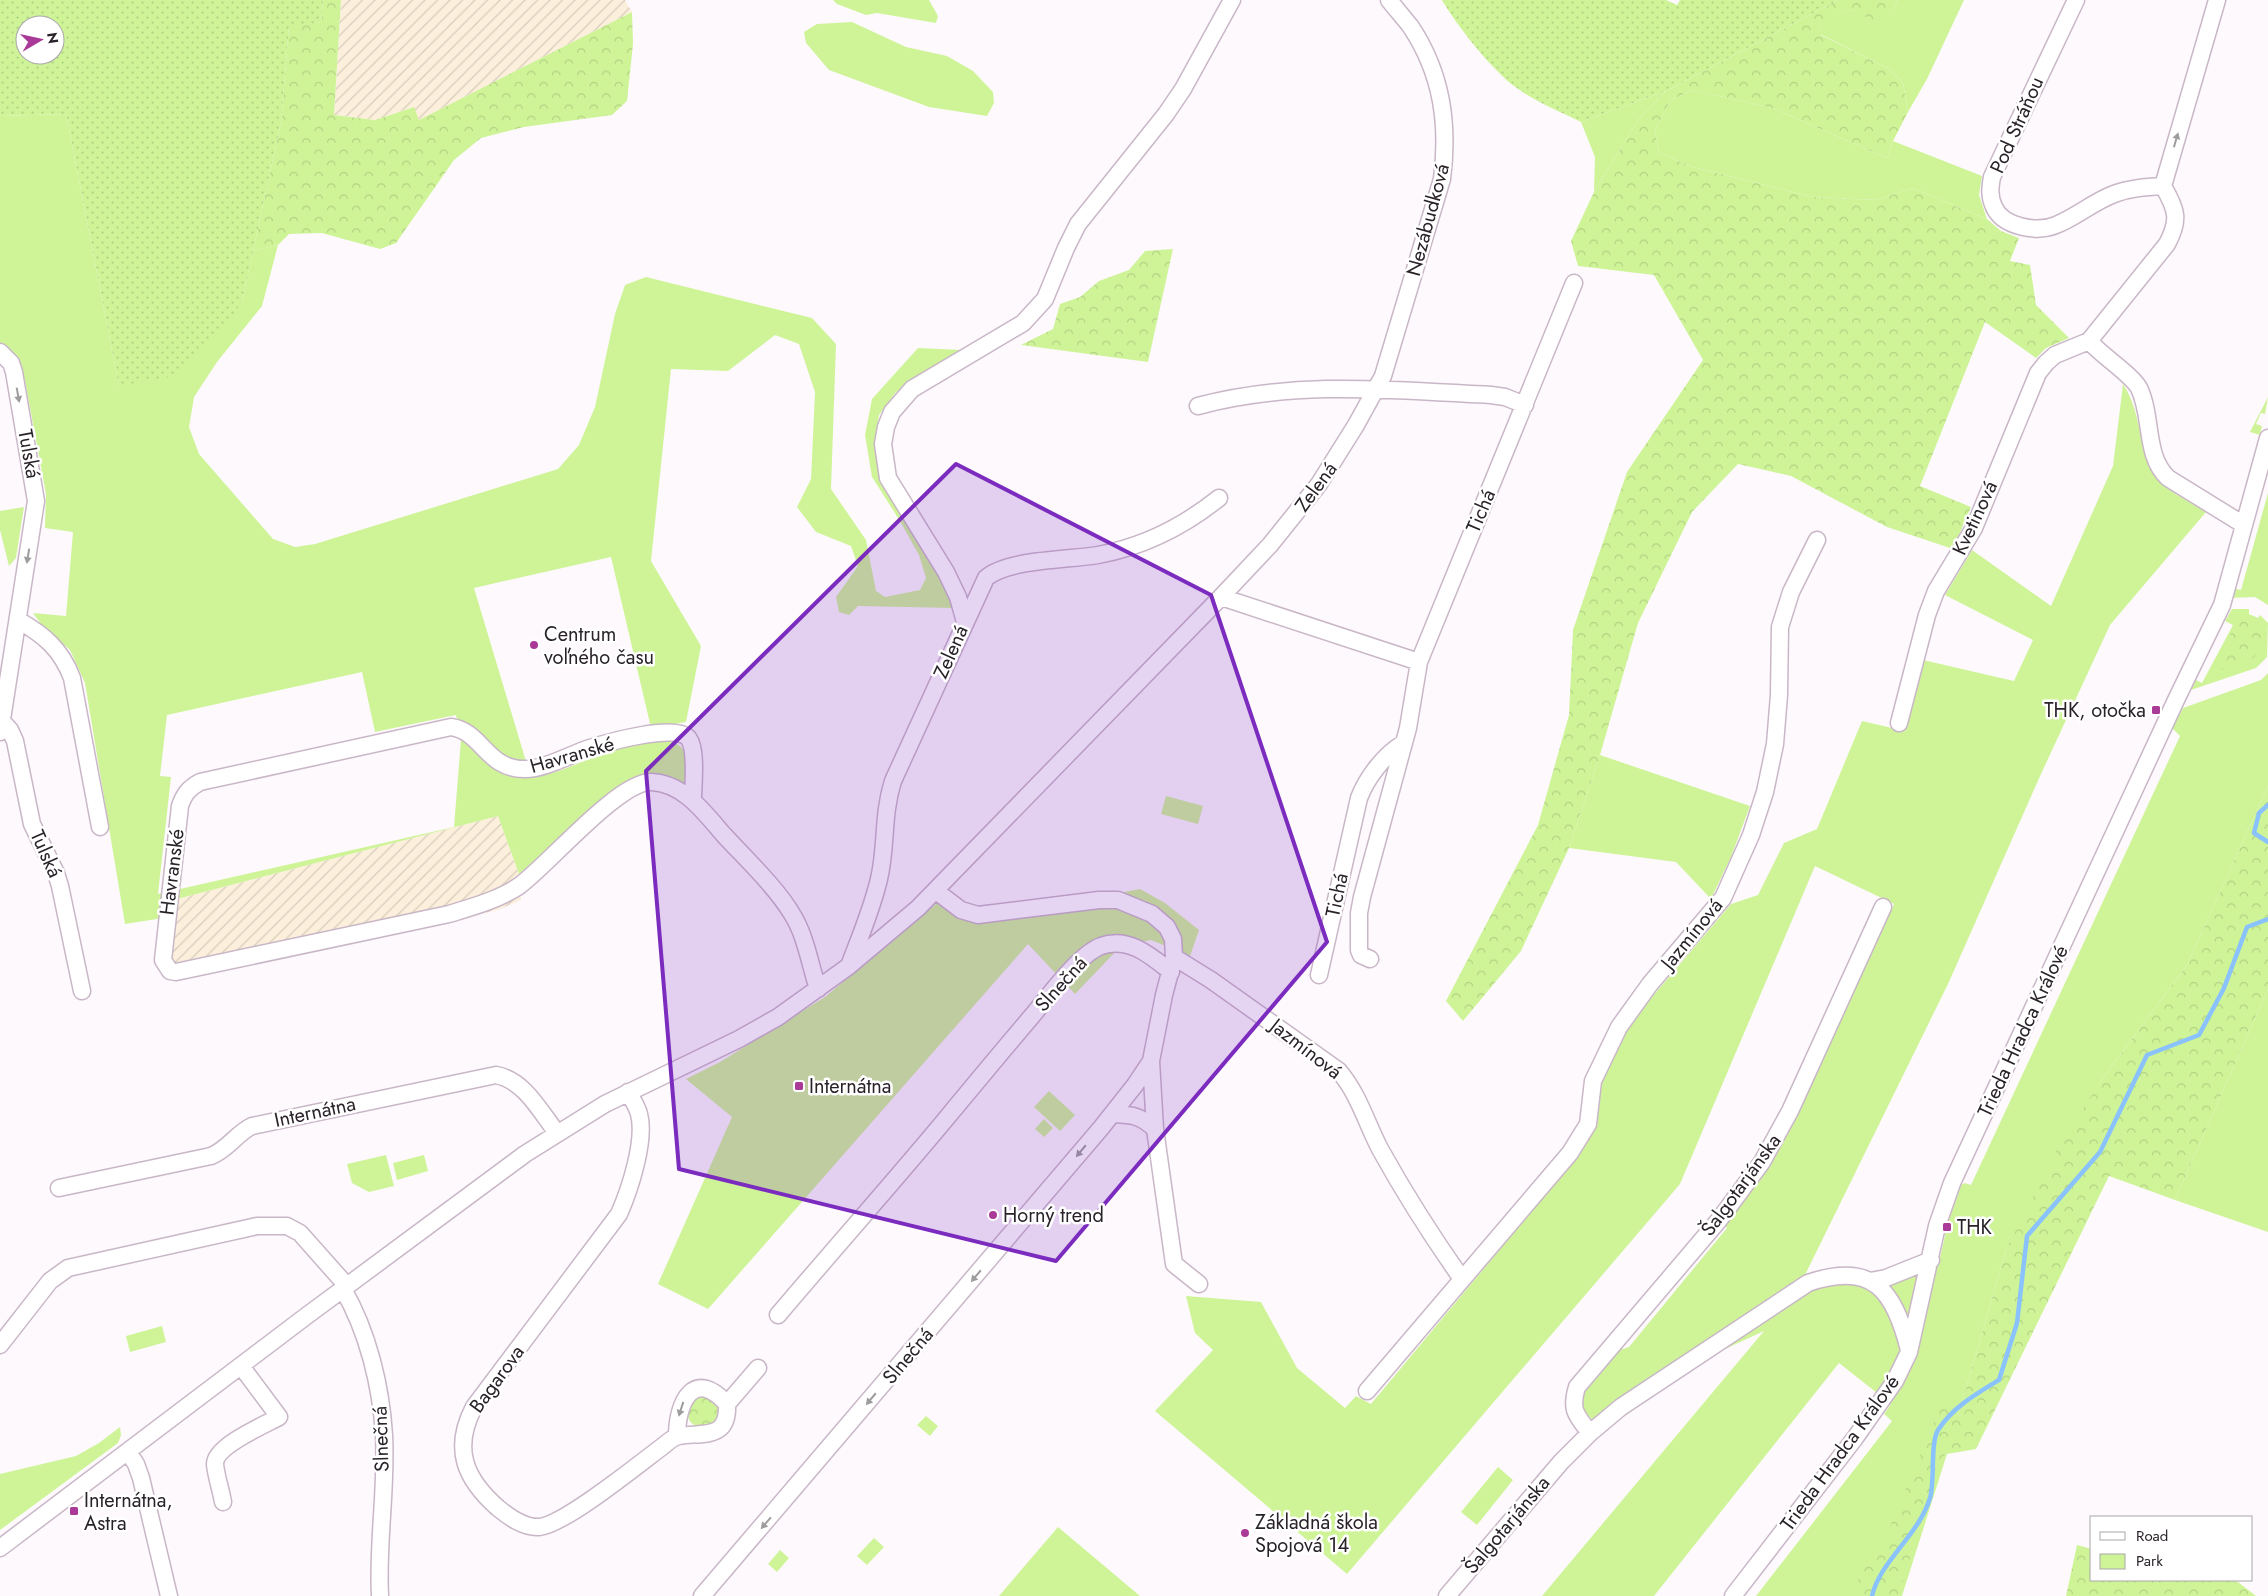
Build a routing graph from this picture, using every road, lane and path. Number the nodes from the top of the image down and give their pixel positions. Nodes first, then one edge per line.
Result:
1 (1232, 0) edge
2 (1389, 0) edge
3 (2076, 0) edge
4 (2216, 0) edge
5 (2163, 186) junction
6 (1574, 283) dead end
7 (2089, 340) junction
8 (0, 352) edge
9 (1377, 389) junction
10 (1525, 405) junction
11 (1198, 406) dead end
12 (2268, 438) edge
13 (1219, 498) dead end
14 (2244, 525) junction
15 (1817, 540) dead end
16 (1222, 597) junction
17 (18, 620) junction
18 (965, 622) junction
19 (1419, 662) junction
20 (1899, 722) dead end
21 (1, 726) edge
22 (1404, 743) junction
23 (693, 800) junction
24 (100, 826) dead end
25 (936, 890) junction
26 (1883, 907) dead end
27 (1370, 959) dead end
28 (1172, 965) junction
29 (849, 966) junction
30 (1319, 975) dead end
31 (818, 989) junction
32 (82, 991) dead end
33 (1151, 1060) junction
34 (628, 1092) junction
35 (1112, 1114) junction
36 (1155, 1129) junction
37 (557, 1133) junction
38 (59, 1188) dead end
39 (1931, 1260) junction
40 (1462, 1279) junction
41 (1870, 1281) junction
42 (1199, 1284) dead end
43 (345, 1288) junction
44 (778, 1315) dead end
45 (0, 1345) edge
46 (1910, 1352) junction
47 (241, 1366) junction
48 (758, 1368) dead end
49 (1367, 1391) dead end
50 (727, 1404) junction
51 (1590, 1433) junction
52 (677, 1436) junction
53 (128, 1452) junction
54 (223, 1502) dead end
55 (0, 1548) edge
56 (169, 1596) edge
57 (380, 1596) edge
58 (702, 1596) edge
59 (1447, 1596) edge
60 (1733, 1596) edge

1 - 18 street
2 - 9 street, Nezábudková
3 - 5 street, Pod Stráňou
5 -> 4 street
5 - 7 street, Kvetinová
6 - 10 street, Tichá
7 - 14 street
7 - 20 street, Kvetinová
8 -> 17 street, Tulská
9 - 10 street
9 - 11 street
9 - 16 street, Zelená
10 - 19 street, Tichá
12 - 14 street, Trieda Hradca Králové
13 - 18 street, Zelená
14 - 39 street, Trieda Hradca Králové
15 - 40 street, Jazmínová
16 - 19 street
16 - 25 street, Zelená
17 - 21 street, Tulská
17 - 24 street
18 - 29 street, Zelená
19 - 22 street, Tichá
21 - 32 street, Tulská
22 - 27 street, Tichá
22 - 30 street, Tichá
23 - 23 street, Havranské
23 - 31 street, Havranské
25 - 28 street, Slnečná
25 - 29 street
26 - 51 street, Šalgotarjánska
28 - 33 street, Slnečná
28 - 40 street, Jazmínová
28 - 44 street, Slnečná
29 - 31 street
31 - 34 street
33 - 35 street, Slnečná
33 - 36 street, Slnečná
34 - 37 street
34 - 52 street, Bagarova
35 - 36 street
35 -> 58 street, Slnečná
36 - 42 street, Slnečná
37 - 38 street, Internátna
37 - 43 street
39 - 41 street, Šalgotarjánska
39 - 46 street, Trieda Hradca Králové
40 - 49 street, Jazmínová
41 - 46 street, Šalgotarjánska
41 - 51 street, Šalgotarjánska
43 - 45 street
43 - 47 street
43 - 57 street, Slnečná
46 - 60 street, Trieda Hradca Králové
47 - 53 street
47 - 54 street
48 - 50 street
50 - 52 street
50 -> 52 street
51 - 59 street, Šalgotarjánska
53 - 55 street
53 - 56 street

